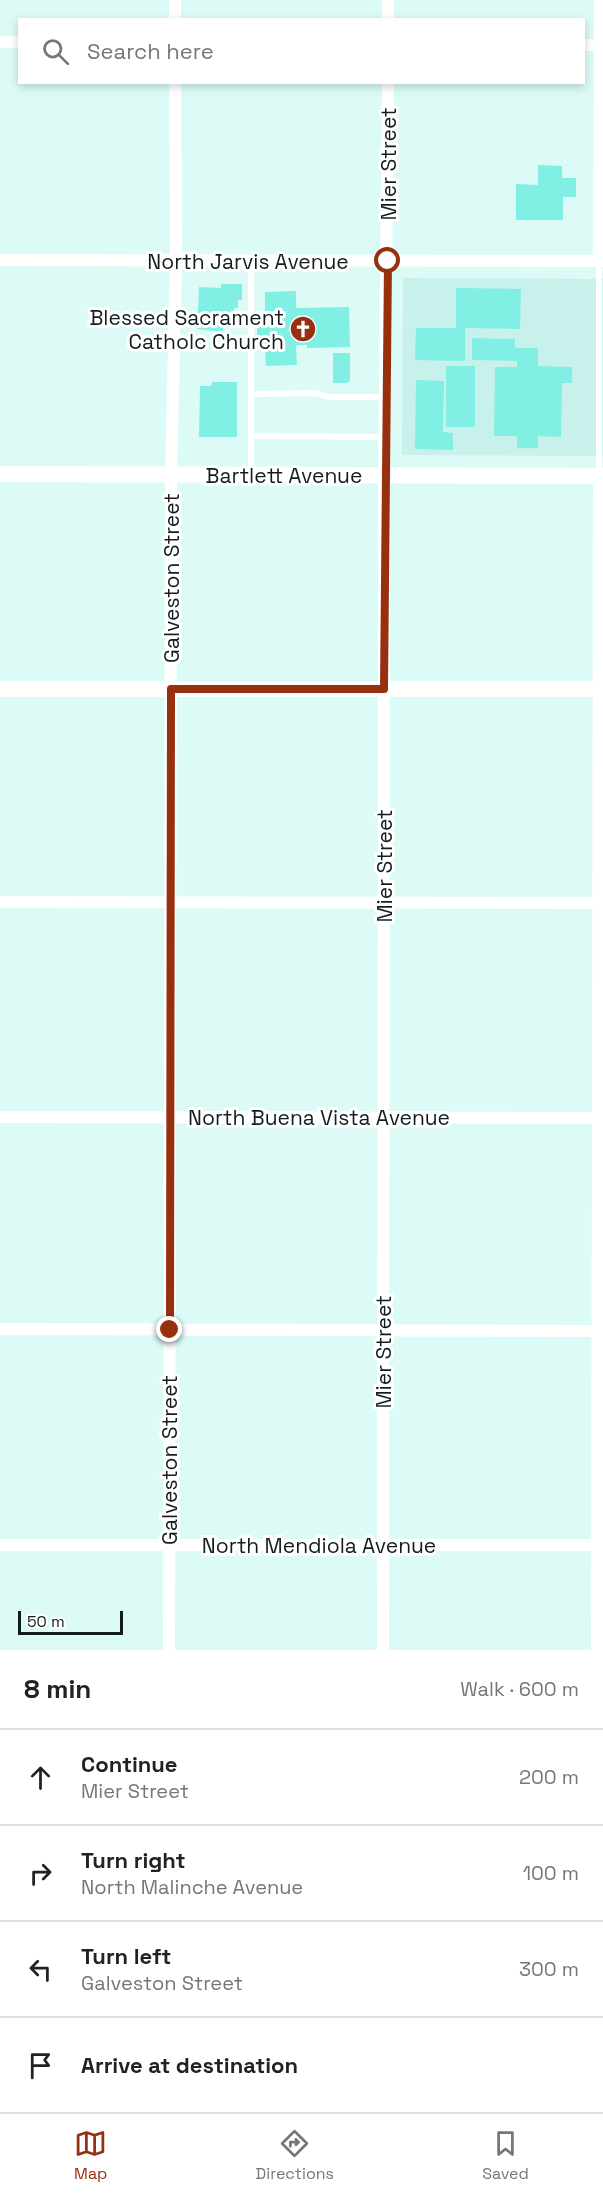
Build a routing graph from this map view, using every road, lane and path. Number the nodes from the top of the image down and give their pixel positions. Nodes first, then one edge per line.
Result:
1 (175, 0) edge
2 (388, 0) edge
3 (600, 0) edge
4 (175, 18) edge
5 (388, 18) edge
6 (0, 42) edge
7 (18, 42) edge
8 (585, 45) edge
9 (601, 45) edge
10 (176, 84) edge
11 (388, 84) edge
12 (0, 260) edge
13 (176, 260) junction
14 (250, 261) junction
15 (388, 261) junction
16 (601, 261) edge
17 (251, 394) junction
18 (386, 397) junction
19 (251, 436) junction
20 (385, 437) junction
21 (0, 474) edge
22 (171, 475) junction
23 (251, 475) junction
24 (384, 475) junction
25 (601, 476) edge
26 (601, 517) edge
27 (601, 662) edge
28 (0, 688) edge
29 (171, 689) junction
30 (384, 689) junction
31 (601, 690) edge
32 (601, 786) edge
33 (0, 902) edge
34 (171, 902) junction
35 (384, 903) junction
36 (601, 903) edge
37 (0, 1117) edge
38 (170, 1117) junction
39 (384, 1118) junction
40 (600, 1118) edge
41 (0, 1329) edge
42 (170, 1330) junction
43 (383, 1330) junction
44 (600, 1331) edge
45 (0, 1545) edge
46 (169, 1545) junction
47 (383, 1545) junction
48 (600, 1545) edge
49 (169, 1650) edge
50 (383, 1650) edge
51 (597, 1650) edge

1 - 4 street
2 - 5 street
3 - 9 street
6 - 7 street
8 - 9 street
9 - 16 street
10 - 13 street, Galveston Street
11 - 15 street, Mier Street
12 - 13 street, North Jarvis Avenue
13 - 14 street, North Jarvis Avenue
13 - 22 street, Galveston Street
14 - 15 street, North Jarvis Avenue
14 - 17 lane
15 - 16 street, North Jarvis Avenue
15 - 18 street, Mier Street
16 - 25 lane
17 - 18 lane
17 - 19 lane
18 - 20 street, Mier Street
19 - 20 lane
19 - 23 lane
20 - 24 street, Mier Street
21 - 22 main road, Bartlett Avenue
22 - 23 main road, Bartlett Avenue
22 - 29 street, Galveston Street
23 - 24 main road, Bartlett Avenue
24 - 25 main road, Bartlett Avenue
24 - 30 street, Mier Street
25 - 26 street
26 - 27 street
27 - 31 street
28 - 29 main road
29 - 30 main road
29 - 34 street, Galveston Street
30 - 31 main road
30 - 35 street, Mier Street
31 - 32 street
32 - 36 street
33 - 34 street
34 - 35 street
34 - 38 street, Galveston Street
35 - 36 street
35 - 39 street, Mier Street
36 - 40 street
37 - 38 street, North Buena Vista Avenue
38 - 39 street, North Buena Vista Avenue
38 - 42 street, Galveston Street
39 - 40 street, North Buena Vista Avenue
39 - 43 street, Mier Street
40 - 44 street
41 - 42 street
42 - 43 street
42 - 46 street, Galveston Street
43 - 44 street
43 - 47 street, Mier Street
44 - 48 street
45 - 46 street, North Mendiola Avenue
46 - 47 street, North Mendiola Avenue
46 - 49 street, Galveston Street
47 - 48 street, North Mendiola Avenue
47 - 50 street, Mier Street
48 - 51 street

